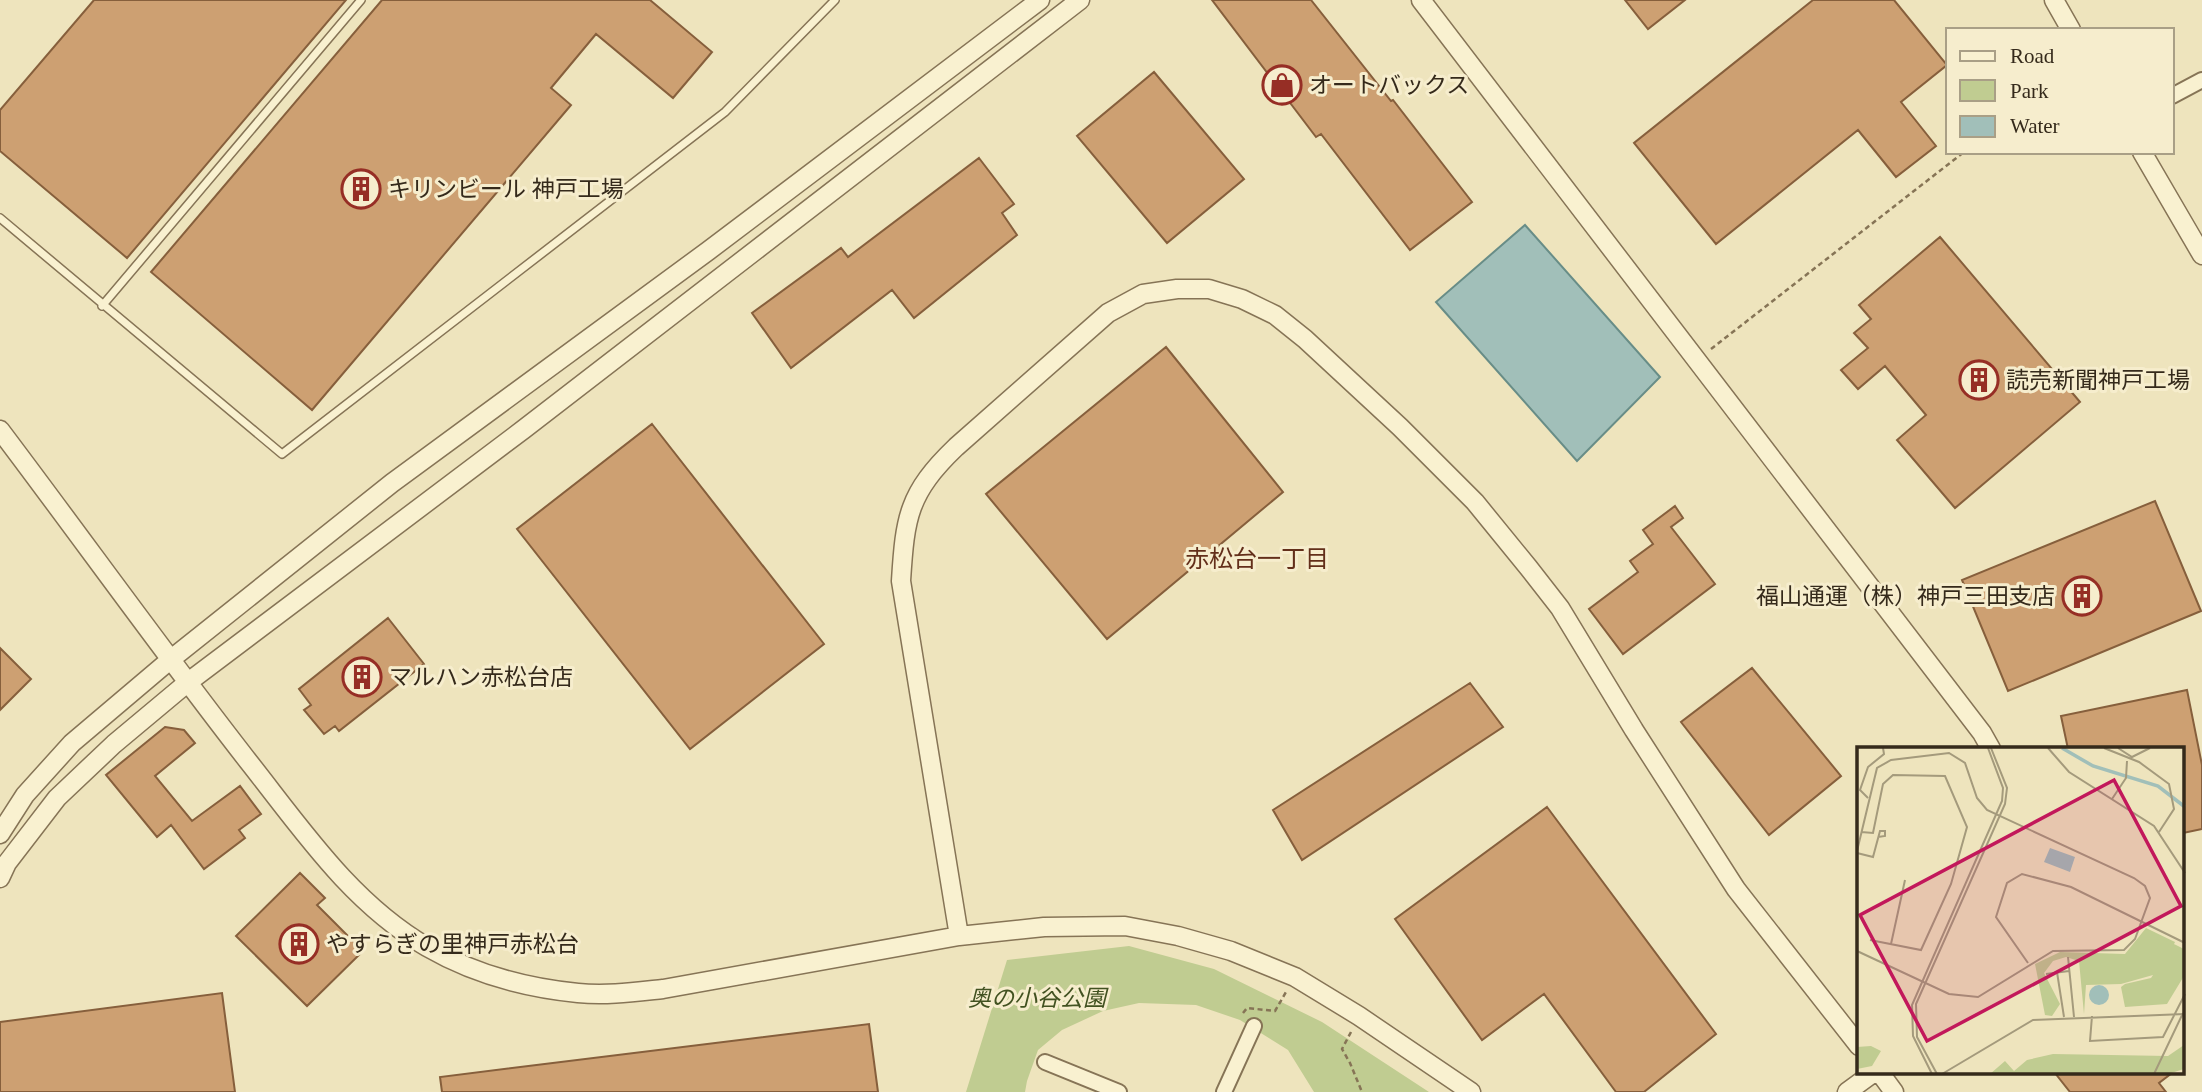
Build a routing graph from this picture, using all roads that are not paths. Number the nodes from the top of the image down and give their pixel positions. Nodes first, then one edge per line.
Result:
1 (361, 0) edge
2 (835, 0) edge
3 (1040, 0) edge
4 (1080, 0) edge
5 (1421, 0) edge
6 (2054, 0) edge
7 (2070, 28) edge
8 (2202, 80) edge
9 (2174, 95) edge
10 (2143, 154) edge
11 (0, 219) edge
12 (2202, 256) edge
13 (102, 306) junction
14 (0, 430) edge
15 (170, 660) junction
16 (187, 682) junction
17 (1990, 747) edge
18 (0, 834) edge
19 (0, 878) edge
20 (959, 936) junction
21 (1254, 1026) road end
22 (1857, 1043) edge
23 (1045, 1062) dead end
24 (1872, 1074) edge
25 (1881, 1074) edge
26 (1119, 1092) edge
27 (1224, 1092) edge
28 (1471, 1092) edge
29 (1847, 1092) edge
30 (1894, 1092) edge

1 - 13 lane
2 - 13 lane
3 - 15 street
4 - 16 street
5 - 17 street
6 - 7 street
8 - 9 street
10 - 12 street
11 - 13 lane
14 - 15 street
15 - 16 street
15 - 18 street
16 - 19 street
16 - 20 street
20 - 22 street
20 - 28 street
21 - 27 street
23 - 26 street
24 - 29 street
25 - 30 street

